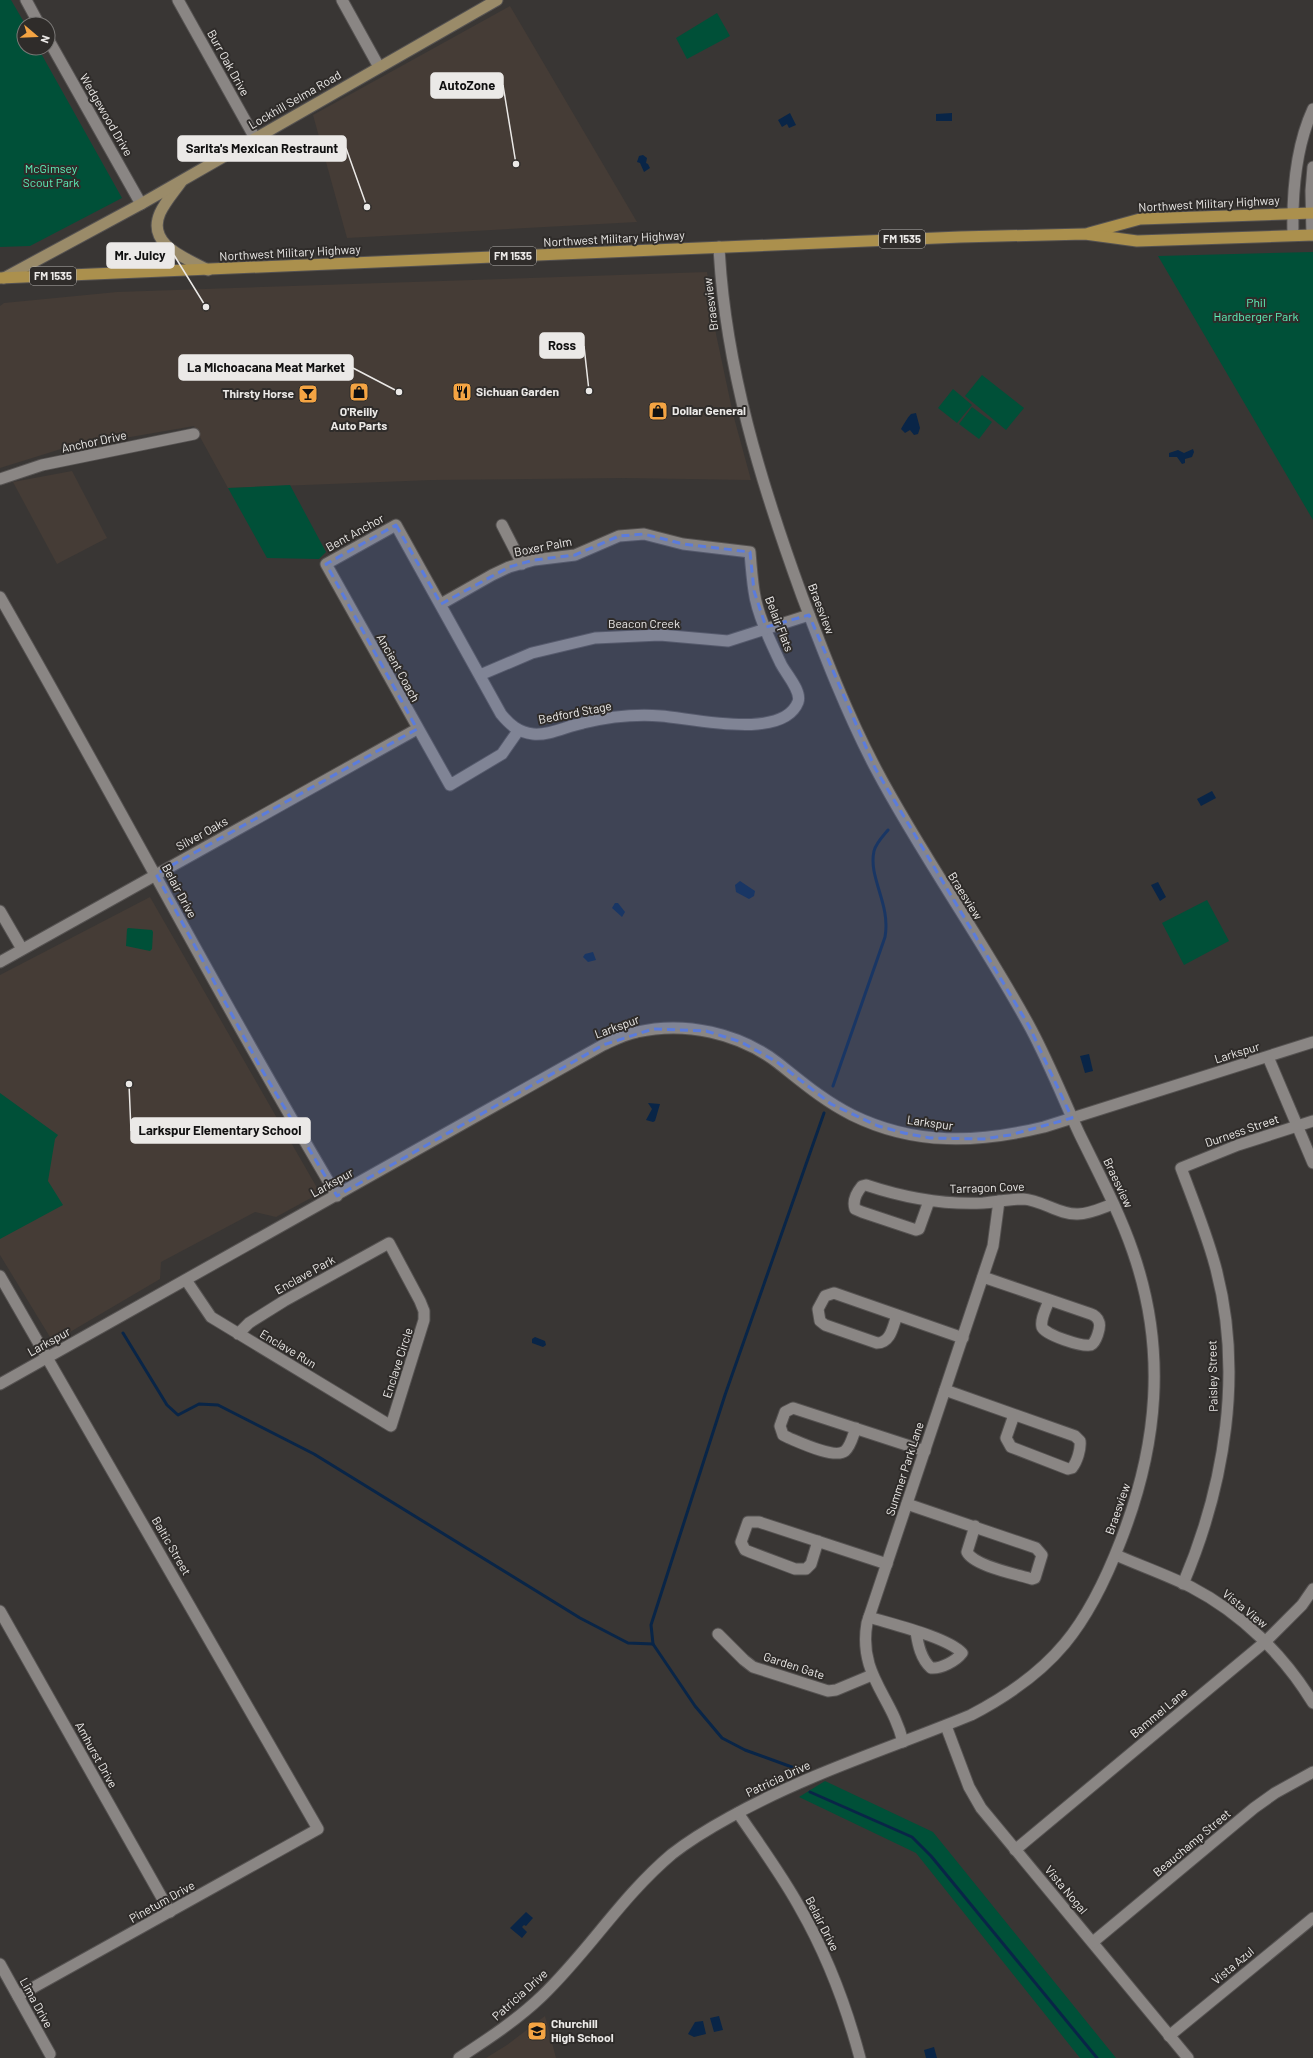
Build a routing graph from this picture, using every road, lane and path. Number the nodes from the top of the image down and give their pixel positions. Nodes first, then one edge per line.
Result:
1 (26, 0) edge
2 (178, 0) edge
3 (342, 0) edge
4 (498, 0) edge
5 (35, 16) edge
6 (56, 53) edge
7 (379, 67) junction
8 (1312, 113) edge
9 (255, 138) junction
10 (1313, 167) edge
11 (184, 179) junction
12 (141, 204) junction
13 (1292, 213) junction
14 (1312, 213) edge
15 (1085, 234) junction
16 (1293, 235) junction
17 (1313, 235) edge
18 (719, 247) junction
19 (208, 270) junction
20 (2, 278) edge
21 (194, 434) dead end
22 (0, 479) edge
23 (502, 525) dead end
24 (750, 552) joint
25 (326, 564) joint
26 (522, 564) junction
27 (0, 598) edge
28 (441, 604) junction
29 (809, 615) junction
30 (766, 628) junction
31 (480, 675) junction
32 (798, 702) joint
33 (417, 729) junction
34 (518, 731) junction
35 (156, 874) junction
36 (0, 911) edge
37 (22, 949) junction
38 (0, 962) edge
39 (1313, 1042) edge
40 (1268, 1057) junction
41 (1072, 1118) junction
42 (1313, 1121) edge
43 (1297, 1126) junction
44 (1313, 1163) edge
45 (1181, 1168) joint
46 (337, 1196) junction
47 (929, 1201) junction
48 (999, 1201) junction
49 (1113, 1204) junction
50 (389, 1243) joint
51 (0, 1276) edge
52 (983, 1277) junction
53 (186, 1280) junction
54 (1049, 1300) junction
55 (897, 1315) junction
56 (238, 1334) junction
57 (963, 1338) junction
58 (48, 1358) junction
59 (0, 1384) edge
60 (945, 1390) junction
61 (1014, 1414) junction
62 (391, 1426) joint
63 (856, 1428) junction
64 (925, 1451) junction
65 (907, 1504) junction
66 (974, 1526) junction
67 (818, 1541) junction
68 (1116, 1555) junction
69 (887, 1564) junction
70 (1183, 1584) junction
71 (1313, 1589) edge
72 (0, 1611) edge
73 (869, 1617) junction
74 (916, 1632) dead end
75 (718, 1634) dead end
76 (1265, 1642) junction
77 (872, 1675) junction
78 (1313, 1704) edge
79 (946, 1726) junction
80 (903, 1742) junction
81 (1313, 1772) edge
82 (738, 1813) junction
83 (318, 1829) joint
84 (1015, 1850) junction
85 (170, 1912) junction
86 (1313, 1918) edge
87 (1093, 1942) junction
88 (0, 1964) edge
89 (18, 1996) junction
90 (1169, 2036) junction
91 (50, 2054) dead end
92 (459, 2058) edge
93 (860, 2058) edge
94 (1188, 2058) edge

1 - 5 street
2 - 9 street, Burr Oak Drive
3 - 7 street
4 - 7 main road, Lockhill Selma Road
6 - 12 street, Wedgewood Drive
7 - 9 main road, Lockhill Selma Road
8 - 13 street
9 - 11 main road, Lockhill Selma Road
10 - 14 street
11 - 12 main road, Lockhill Selma Road
11 - 19 main road
12 - 20 main road, Lockhill Selma Road
13 - 14 main road, Northwest Military Highway / FM 1535
13 - 15 main road, Northwest Military Highway / FM 1535
13 - 16 street
14 - 17 street
15 - 16 main road, Northwest Military Highway / FM 1535
15 - 18 main road, Northwest Military Highway / FM 1535
16 - 17 main road, Northwest Military Highway / FM 1535
18 - 19 main road, Northwest Military Highway / FM 1535
18 - 29 street, Braesview
19 - 20 main road, Northwest Military Highway / FM 1535
21 - 22 street, Anchor Drive
23 - 26 street
24 - 26 street, Boxer Palm
24 - 30 street, Belair Flats
25 - 28 street, Bent Anchor
25 - 33 street, Ancient Coach
26 - 28 street, Boxer Palm
27 - 35 street, Belair Drive
28 - 31 street
29 - 30 street, Beacon Creek
29 - 41 street, Braesview
30 - 31 street, Beacon Creek
30 - 32 street, Belair Flats
31 - 34 street
32 - 34 street, Bedford Stage
33 - 34 street, Ancient Coach
33 - 35 street, Silver Oaks
35 - 37 street, Silver Oaks
35 - 46 street, Belair Drive
36 - 37 street
37 - 38 street, Silver Oaks
39 - 40 street, Larkspur
40 - 41 street, Larkspur
40 - 43 street
41 - 46 street, Larkspur
41 - 49 street, Braesview
42 - 43 street, Durness Street
43 - 44 street
43 - 45 street, Durness Street
45 - 70 street, Paisley Street
46 - 53 street, Larkspur
47 - 47 street, Tarragon Cove
47 - 48 street, Tarragon Cove
48 - 49 street, Tarragon Cove
48 - 52 street, Summer Park Lane
49 - 68 street, Braesview
50 - 56 street, Enclave Park
50 - 62 street, Enclave Circle
51 - 58 street, Baltic Street
52 - 54 street
52 - 57 street, Summer Park Lane
53 - 56 street, Enclave Run
53 - 58 street, Larkspur
54 - 54 street
55 - 55 street
55 - 57 street
56 - 62 street, Enclave Run
57 - 60 street, Summer Park Lane
58 - 59 street, Larkspur
58 - 83 street, Baltic Street
60 - 61 street
60 - 64 street, Summer Park Lane
61 - 61 street
63 - 63 street
63 - 64 street
64 - 65 street, Summer Park Lane
65 - 66 street
65 - 69 street, Summer Park Lane
66 - 66 street
67 - 67 street
67 - 69 street
68 - 70 street, Vista View
68 - 79 street, Patricia Drive
69 - 73 street, Summer Park Lane
70 - 76 street, Vista View
71 - 76 street, Bammel Lane
72 - 85 street, Amhurst Drive
73 - 74 street
73 - 77 street, Summer Park Lane
75 - 77 street, Garden Gate
76 - 78 street, Vista View
76 - 84 street, Bammel Lane
77 - 80 street, Summer Park Lane
79 - 80 street, Patricia Drive
79 - 84 street, Vista Nogal
80 - 82 street, Patricia Drive
81 - 87 street, Beauchamp Street
82 - 92 street, Patricia Drive
82 - 93 street, Belair Drive
83 - 85 street, Pinetum Drive
84 - 87 street, Vista Nogal
85 - 89 street, Pinetum Drive
86 - 90 street, Vista Azul
87 - 90 street, Vista Nogal
88 - 89 street, Lima Drive
89 - 91 street, Lima Drive
90 - 94 street, Vista Nogal

